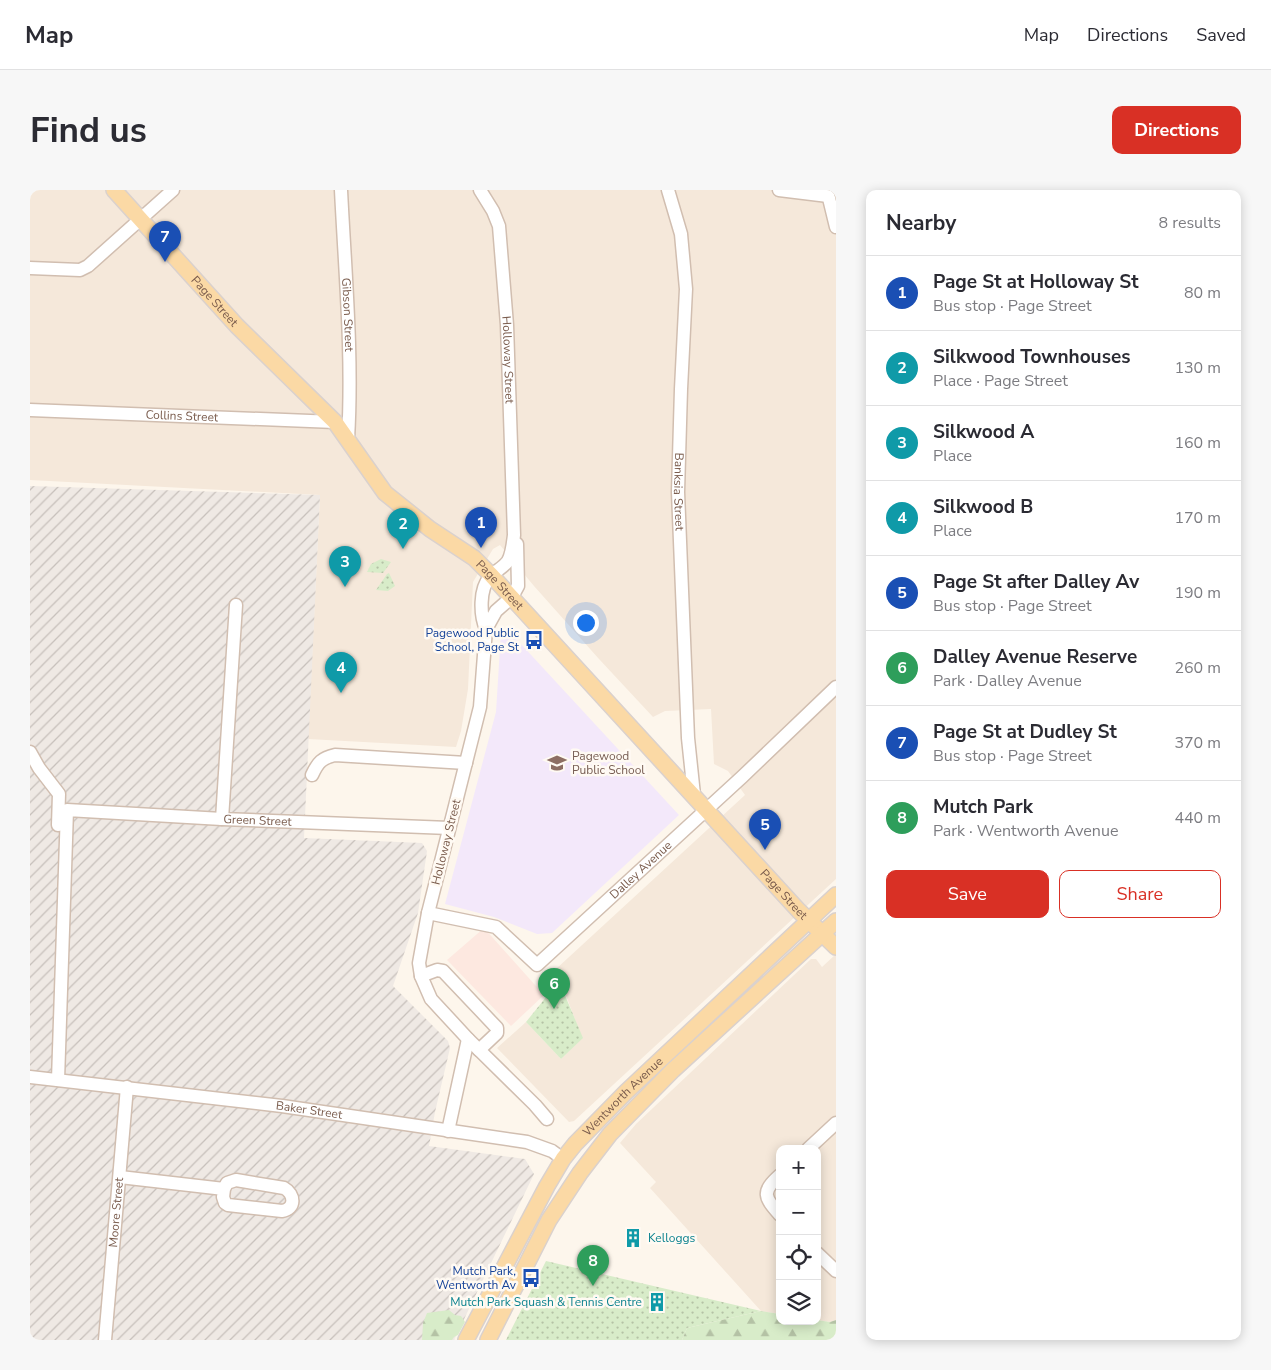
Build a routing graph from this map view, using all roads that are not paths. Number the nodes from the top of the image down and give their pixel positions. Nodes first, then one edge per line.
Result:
1 (114, 190) edge
2 (173, 190) edge
3 (342, 190) edge
4 (480, 190) edge
5 (668, 190) edge
6 (779, 190) edge
7 (828, 193) edge
8 (140, 219) junction
9 (836, 227) edge
10 (30, 268) edge
11 (30, 410) edge
12 (335, 422) junction
13 (348, 439) junction
14 (514, 535) junction
15 (491, 575) junction
16 (512, 597) junction
17 (236, 605) dead end
18 (486, 629) junction
19 (836, 687) edge
20 (30, 752) edge
21 (466, 763) junction
22 (312, 775) dead end
23 (694, 795) junction
24 (706, 810) junction
25 (222, 818) junction
26 (449, 828) junction
27 (836, 895) edge
28 (428, 913) junction
29 (808, 920) junction
30 (836, 921) edge
31 (823, 933) junction
32 (836, 947) edge
33 (421, 976) junction
34 (468, 1039) junction
35 (479, 1050) junction
36 (30, 1077) edge
37 (55, 1080) junction
38 (127, 1087) junction
39 (547, 1119) dead end
40 (836, 1123) edge
41 (448, 1131) junction
42 (812, 1145) edge
43 (563, 1159) junction
44 (580, 1173) junction
45 (120, 1177) junction
46 (776, 1178) edge
47 (224, 1189) junction
48 (776, 1210) edge
49 (821, 1257) edge
50 (836, 1271) edge
51 (105, 1340) edge
52 (466, 1340) edge
53 (488, 1340) edge

1 - 8 main road, Page Street
2 - 8 street
3 - 13 street, Gibson Street
4 - 14 street, Holloway Street
5 - 23 street, Banksia Street
6 - 7 street
7 - 9 street
8 - 10 street
8 - 12 main road, Page Street
11 - 12 street, Collins Street
12 - 13 main road, Page Street
13 - 15 main road, Page Street
14 - 15 street, Holloway Street
14 - 16 street, Holloway Street
15 - 16 main road, Page Street
15 - 18 street, Holloway Street
16 - 18 street, Holloway Street
16 - 23 main road, Page Street
17 - 25 street, Green Street
18 - 21 street, Holloway Street
19 - 24 street, Dalley Avenue
20 - 37 street
21 - 22 street
21 - 26 street, Holloway Street
23 - 24 main road, Page Street
24 - 28 street, Dalley Avenue
24 - 29 main road, Page Street
25 - 26 street, Green Street
25 - 37 street
26 - 28 street, Holloway Street
27 - 29 main road, Wentworth Avenue
28 - 33 street, Holloway Street
29 - 31 main road, Page Street
29 - 43 main road, Wentworth Avenue
30 - 31 main road, Wentworth Avenue
31 - 32 main road, Page Street
31 - 44 main road, Wentworth Avenue
33 - 34 street, Holloway Street
33 - 35 street
34 - 35 street, Holloway Street
34 - 41 street
35 - 39 street, Holloway Street
36 - 37 street, Baker Street
37 - 38 street, Baker Street
38 - 41 street, Baker Street
38 - 45 street, Moore Street
40 - 42 street
41 - 43 street, Baker Street
43 - 44 main road, Baker Street
43 - 52 main road, Wentworth Avenue
44 - 53 main road, Wentworth Avenue
45 - 47 street
45 - 51 street, Moore Street
46 - 48 street
47 - 47 street
49 - 50 street

